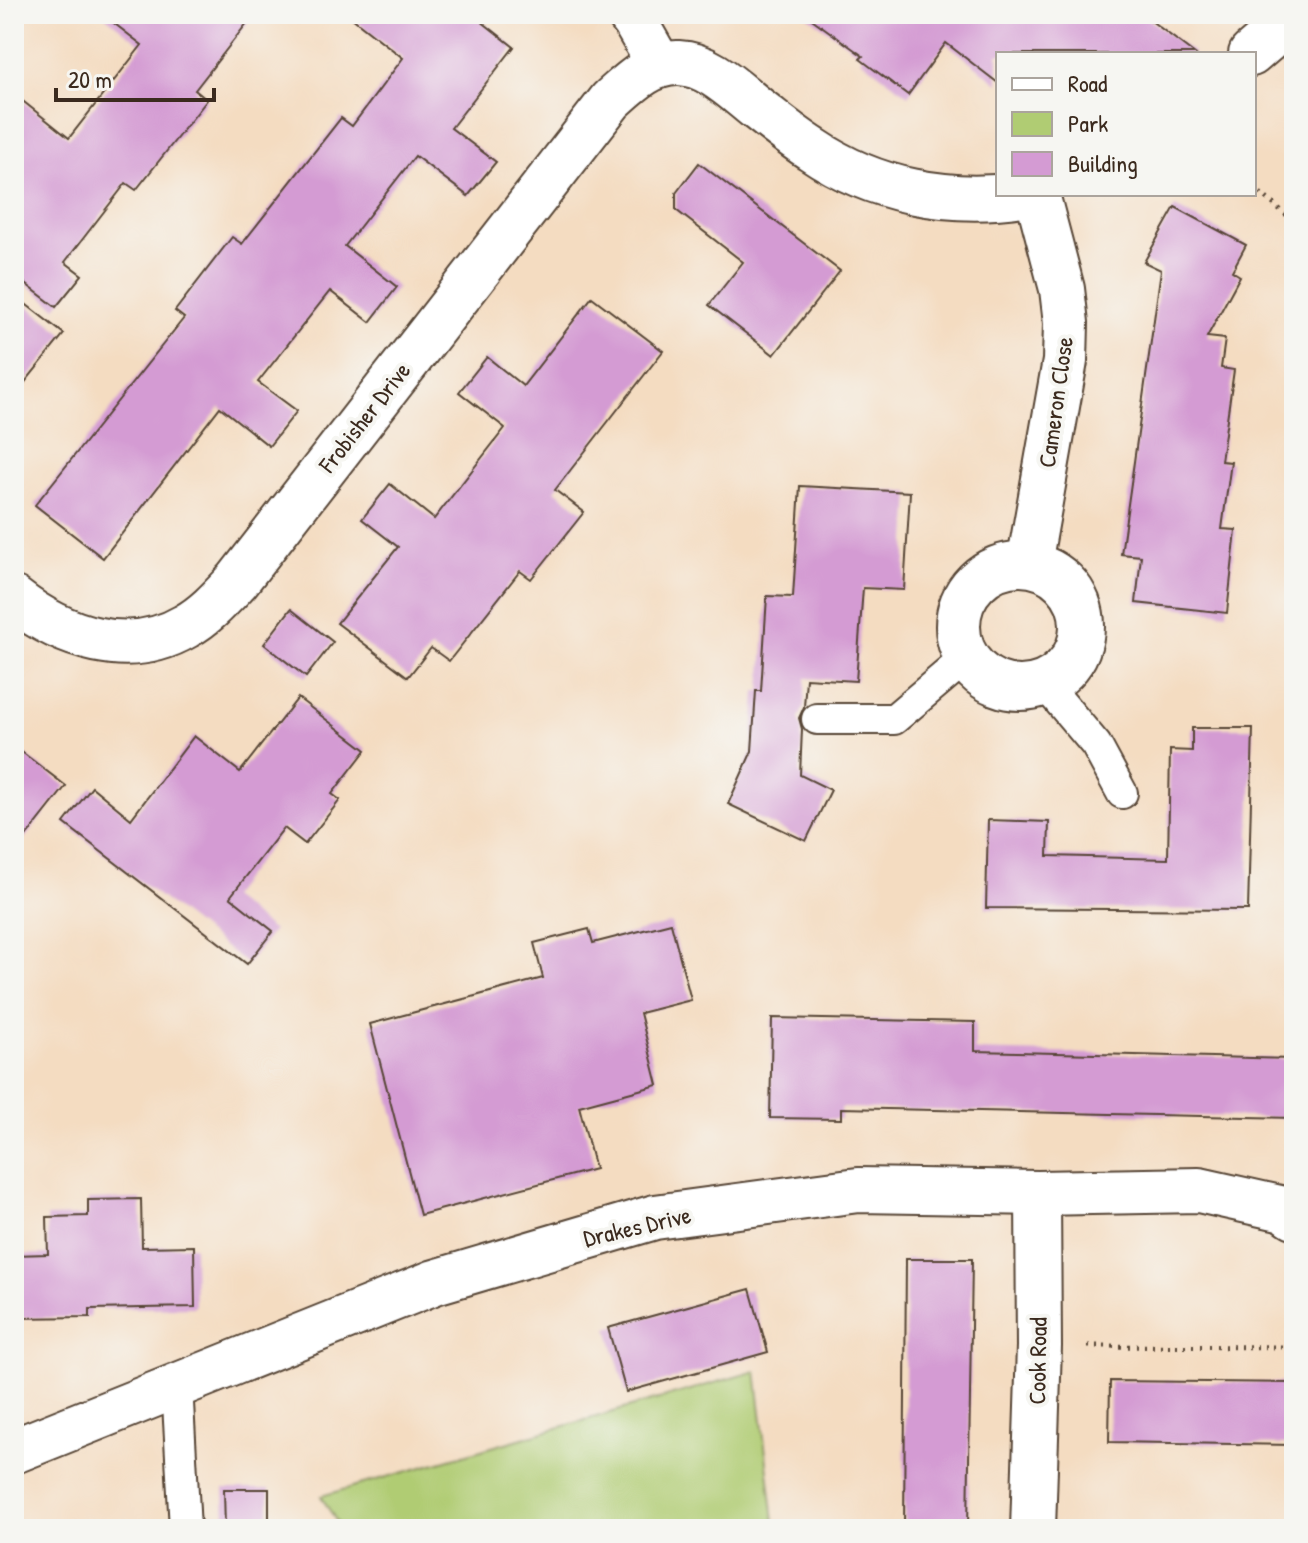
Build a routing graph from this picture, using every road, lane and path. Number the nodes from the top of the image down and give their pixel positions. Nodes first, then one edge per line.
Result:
1 (629, 14) edge
2 (1294, 17) edge
3 (1253, 52) edge
4 (659, 64) junction
5 (1256, 190) edge
6 (1011, 196) edge
7 (1038, 196) edge
8 (1294, 221) edge
9 (1029, 564) junction
10 (14, 599) edge
11 (966, 658) junction
12 (1044, 683) junction
13 (817, 719) dead end
14 (1122, 793) dead end
15 (1038, 1193) junction
16 (1294, 1216) edge
17 (1039, 1346) junction
18 (1294, 1347) edge
19 (177, 1385) junction
20 (14, 1451) edge
21 (185, 1529) edge
22 (1033, 1529) edge

1 - 4 street
2 - 3 street
4 - 6 street
4 - 10 street, Frobisher Drive
5 - 8 path
7 - 9 street, Cameron Close
9 - 11 street
9 - 12 street
11 - 12 street
11 - 13 lane
12 - 14 lane
15 - 16 street, Drakes Drive
15 - 17 street, Cook Road
15 - 19 street, Drakes Drive
17 - 18 path
17 - 22 street, Cook Road
19 - 20 street, Drakes Drive
19 - 21 lane

